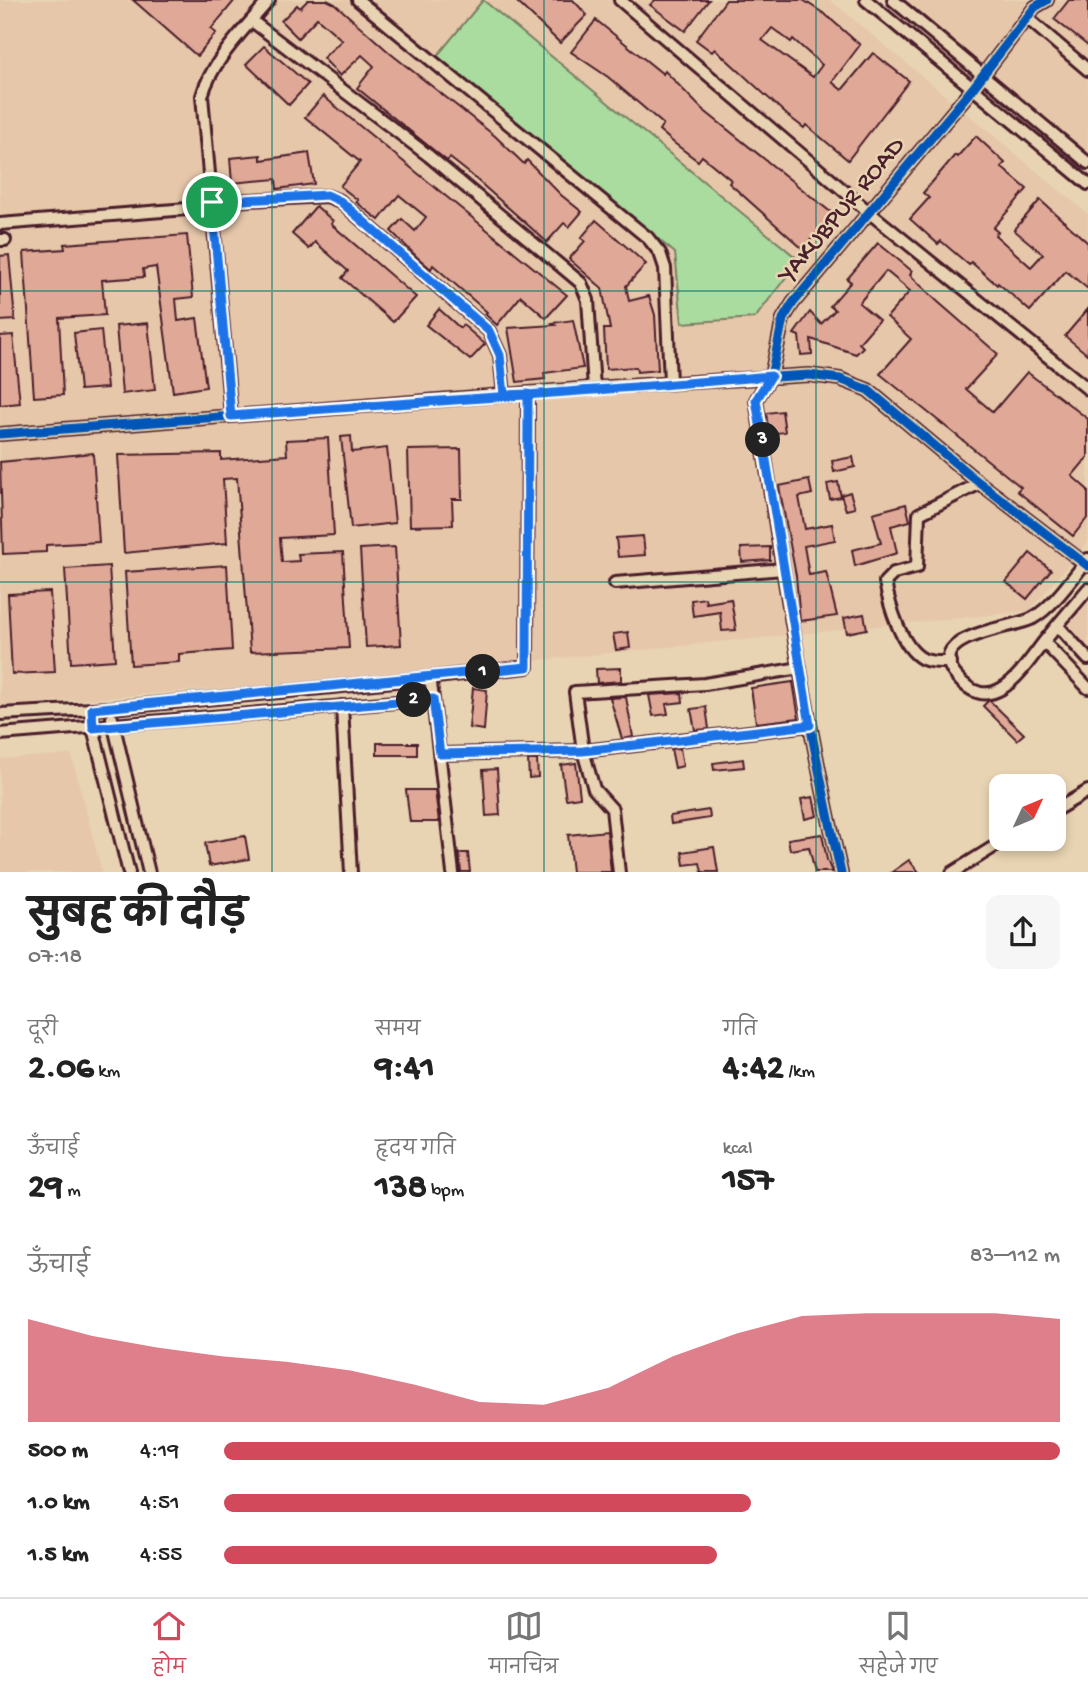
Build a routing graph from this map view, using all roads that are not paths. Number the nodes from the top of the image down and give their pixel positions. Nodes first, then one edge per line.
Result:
1 (269, 0) edge
2 (358, 0) edge
3 (620, 0) edge
4 (866, 0) edge
5 (892, 0) edge
6 (1047, 0) edge
7 (1036, 4) edge
8 (1027, 18) junction
9 (252, 21) junction
10 (1088, 70) edge
11 (983, 76) junction
12 (973, 88) junction
13 (1088, 163) edge
14 (1088, 184) edge
15 (212, 204) junction
16 (870, 213) junction
17 (0, 224) edge
18 (771, 376) junction
19 (670, 382) junction
20 (594, 388) junction
21 (1088, 389) edge
22 (528, 394) junction
23 (504, 395) junction
24 (231, 416) junction
25 (0, 434) edge
26 (980, 483) junction
27 (1087, 563) edge
28 (783, 569) junction
29 (615, 583) dead end
30 (1088, 589) edge
31 (1058, 626) junction
32 (1044, 642) junction
33 (1088, 659) edge
34 (950, 662) junction
35 (800, 668) junction
36 (427, 678) junction
37 (1088, 688) edge
38 (433, 699) junction
39 (342, 706) junction
40 (111, 708) junction
41 (92, 709) junction
42 (0, 714) edge
43 (112, 725) junction
44 (810, 725) junction
45 (93, 728) junction
46 (0, 734) edge
47 (583, 751) junction
48 (440, 754) junction
49 (1088, 791) edge
50 (1066, 804) edge
51 (989, 850) edge
52 (128, 872) edge
53 (149, 872) edge
54 (351, 872) edge
55 (453, 872) edge
56 (619, 872) edge
57 (841, 872) edge
58 (953, 872) edge

1 - 9 street
2 - 19 street
3 - 16 street
4 - 12 street
5 - 11 street
6 - 7 street, YAKUBPUR ROAD
7 - 8 street, YAKUBPUR ROAD
8 - 10 street
8 - 11 street, YAKUBPUR ROAD
9 - 15 street
9 - 20 street
11 - 12 street, YAKUBPUR ROAD
11 - 13 street
12 - 14 street
12 - 16 street, YAKUBPUR ROAD
15 - 17 street
15 - 23 street
15 - 24 street
16 - 18 street, YAKUBPUR ROAD
16 - 21 street
18 - 19 street
18 - 26 street
18 - 28 street, YAKUBPUR ROAD
19 - 20 street
20 - 22 street
22 - 23 street
22 - 36 street
23 - 24 street
24 - 25 street
26 - 27 street
26 - 34 street
27 - 34 street
28 - 29 street
28 - 35 street, YAKUBPUR ROAD
30 - 31 street
31 - 32 street
31 - 33 street
32 - 34 street
32 - 37 street
35 - 44 street, YAKUBPUR ROAD
35 - 47 street
36 - 38 street
36 - 40 street
38 - 39 street
38 - 48 street
39 - 43 street
39 - 54 street
40 - 41 street
40 - 43 street
41 - 42 street
41 - 45 street
43 - 45 street
43 - 53 street
44 - 47 street
44 - 57 street, YAKUBPUR ROAD
45 - 46 street
45 - 52 street
47 - 48 street
47 - 56 street
48 - 55 street
49 - 50 street
51 - 58 street

